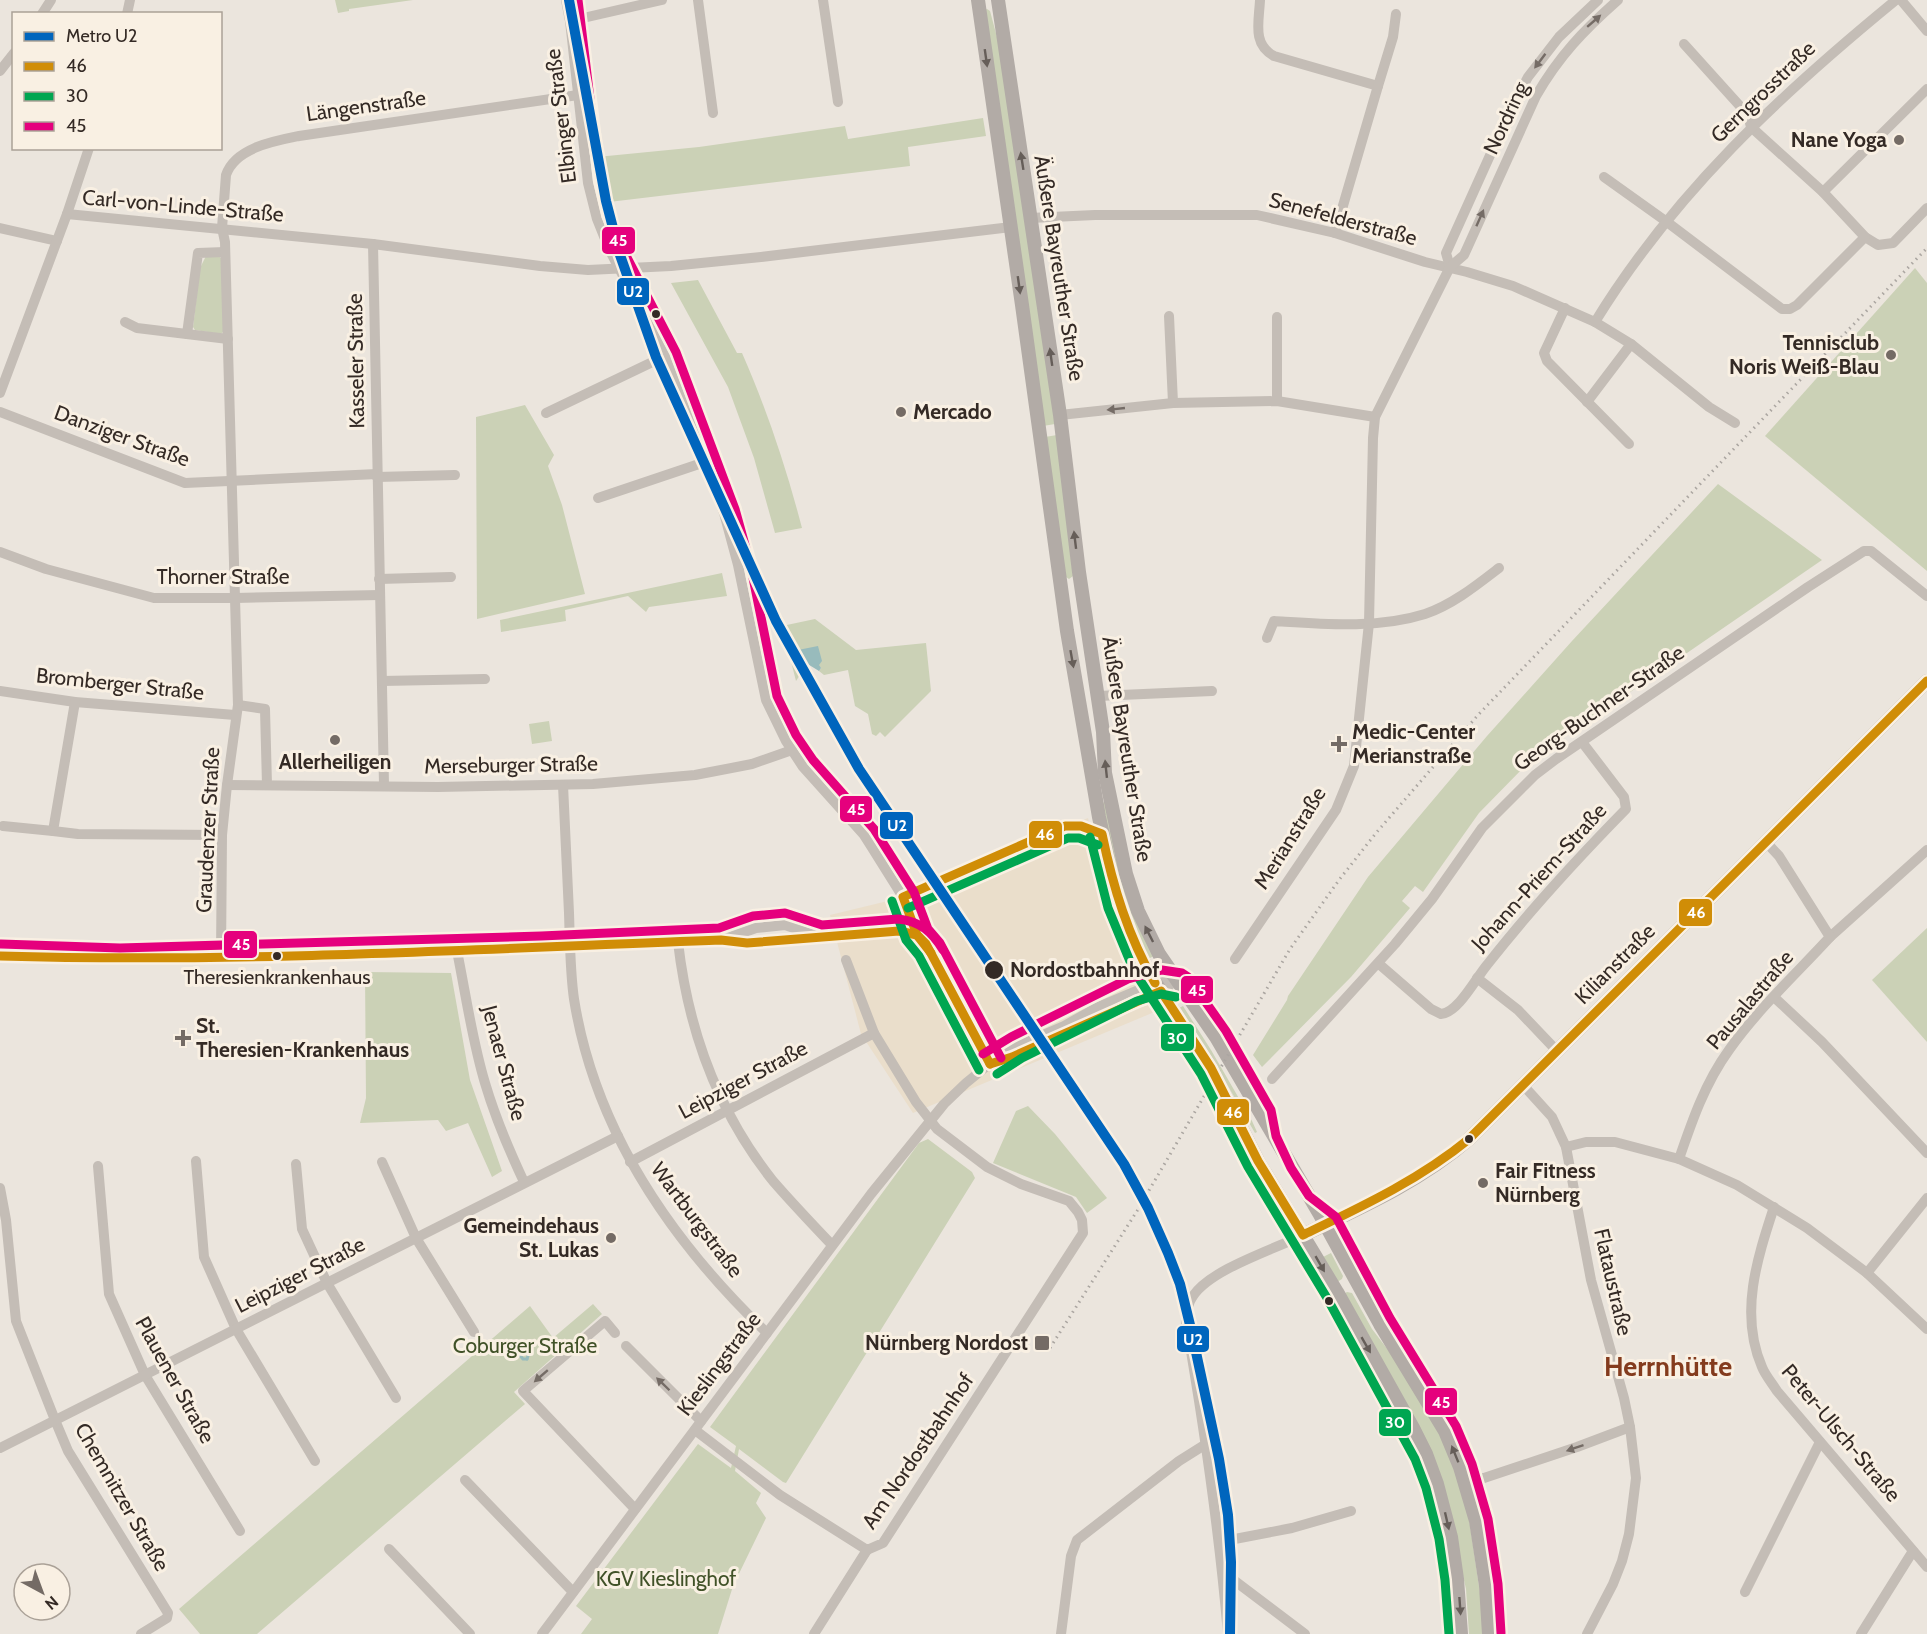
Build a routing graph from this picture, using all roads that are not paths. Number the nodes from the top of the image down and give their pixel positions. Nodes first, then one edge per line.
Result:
1 (566, 0) edge
2 (662, 0) edge
3 (698, 0) edge
4 (823, 0) edge
5 (1260, 0) edge
6 (1582, 0) edge
7 (1598, 0) edge
8 (1618, 0) edge
9 (1896, 0) edge
10 (1901, 0) edge
11 (978, 3) edge
12 (998, 4) edge
13 (1396, 14) dead end
14 (1578, 18) junction
15 (570, 21) junction
16 (1927, 31) edge
17 (1684, 44) dead end
18 (12, 55) edge
19 (0, 70) edge
20 (1378, 86) junction
21 (1927, 89) edge
22 (578, 95) junction
23 (838, 102) dead end
24 (713, 113) dead end
25 (1751, 127) junction
26 (88, 150) edge
27 (1604, 177) dead end
28 (1823, 192) junction
29 (1927, 208) edge
30 (68, 214) junction
31 (1030, 218) junction
32 (1667, 222) junction
33 (1011, 227) junction
34 (0, 228) edge
35 (222, 228) junction
36 (1335, 233) junction
37 (1865, 237) junction
38 (57, 241) junction
39 (373, 244) junction
40 (225, 252) junction
41 (1450, 267) junction
42 (620, 270) junction
43 (1566, 308) junction
44 (1169, 316) dead end
45 (1276, 317) dead end
46 (125, 322) dead end
47 (1595, 322) junction
48 (188, 334) junction
49 (228, 339) junction
50 (1631, 344) junction
51 (665, 356) junction
52 (0, 393) edge
53 (1277, 401) junction
54 (1587, 402) junction
55 (1173, 403) junction
56 (0, 412) edge
57 (546, 413) dead end
58 (1060, 415) junction
59 (1375, 417) junction
60 (1735, 423) dead end
61 (1629, 444) dead end
62 (705, 462) junction
63 (455, 475) dead end
64 (377, 476) junction
65 (231, 480) junction
66 (598, 498) dead end
67 (0, 552) edge
68 (1499, 568) dead end
69 (451, 577) dead end
70 (379, 579) junction
71 (380, 595) junction
72 (1927, 596) edge
73 (235, 598) junction
74 (1369, 623) junction
75 (1267, 638) dead end
76 (485, 678) dead end
77 (382, 681) junction
78 (1927, 681) edge
79 (0, 691) edge
80 (1212, 691) dead end
81 (1098, 696) junction
82 (75, 702) junction
83 (237, 710) junction
84 (1582, 742) junction
85 (792, 750) junction
86 (226, 785) junction
87 (267, 785) junction
88 (384, 785) junction
89 (563, 785) junction
90 (3, 826) dead end
91 (53, 831) junction
92 (1102, 834) junction
93 (222, 835) junction
94 (1766, 842) junction
95 (1927, 850) edge
96 (903, 897) junction
97 (917, 934) junction
98 (1830, 937) junction
99 (678, 942) junction
100 (570, 947) junction
101 (458, 951) junction
102 (0, 956) edge
103 (221, 957) junction
104 (1235, 959) dead end
105 (846, 960) dead end
106 (1379, 964) junction
107 (1477, 978) junction
108 (1179, 985) junction
109 (1158, 987) junction
110 (1774, 997) junction
111 (874, 1033) junction
112 (1557, 1051) junction
113 (990, 1064) junction
114 (1272, 1079) dead end
115 (1523, 1085) junction
116 (728, 1110) junction
117 (930, 1120) junction
118 (618, 1136) junction
119 (1566, 1147) junction
120 (1927, 1153) edge
121 (1679, 1159) junction
122 (196, 1161) dead end
123 (382, 1162) dead end
124 (630, 1162) junction
125 (296, 1164) dead end
126 (98, 1166) dead end
127 (524, 1182) junction
128 (0, 1188) edge
129 (1927, 1198) edge
130 (1774, 1207) junction
131 (1326, 1224) junction
132 (1303, 1235) junction
133 (416, 1238) junction
134 (832, 1245) junction
135 (1867, 1273) junction
136 (327, 1283) junction
137 (1358, 1283) junction
138 (1337, 1294) junction
139 (236, 1329) junction
140 (1927, 1329) edge
141 (474, 1332) dead end
142 (767, 1332) junction
143 (615, 1334) dead end
144 (626, 1346) dead end
145 (145, 1374) junction
146 (396, 1398) dead end
147 (55, 1420) junction
148 (698, 1425) junction
149 (1630, 1427) junction
150 (1820, 1442) junction
151 (1206, 1444) junction
152 (0, 1448) edge
153 (315, 1461) dead end
154 (465, 1480) dead end
155 (1465, 1482) junction
156 (635, 1509) junction
157 (1351, 1511) dead end
158 (240, 1531) dead end
159 (1219, 1542) junction
160 (389, 1550) dead end
161 (867, 1550) junction
162 (1913, 1551) junction
163 (1927, 1567) edge
164 (1223, 1572) junction
165 (573, 1592) junction
166 (1745, 1592) dead end
167 (141, 1634) edge
168 (470, 1634) edge
169 (542, 1634) edge
170 (814, 1634) edge
171 (1062, 1634) edge
172 (1228, 1634) edge
173 (1305, 1634) edge
174 (1461, 1634) edge
175 (1489, 1634) edge
176 (1587, 1634) edge
177 (1861, 1634) edge

1 - 15 street, Elbinger Straße
2 - 15 street
3 - 24 street
4 - 23 street
5 - 20 street
6 - 14 street
7 - 14 street, Nordring
41 -> 8 street, Nordring
9 - 25 street, Gerngrosstraße
10 - 16 street
11 - 12 main road
11 -> 33 main road, Äußere Bayreuther Straße
31 -> 12 main road, Äußere Bayreuther Straße
13 - 20 street
14 -> 41 street, Nordring
15 - 22 street, Elbinger Straße
17 - 25 street
18 - 19 street
20 - 36 street
21 - 28 street
22 - 35 street, Längenstraße
22 - 42 street, Elbinger Straße
25 - 28 street
25 - 32 street, Gerngrosstraße
26 - 30 street
27 - 32 street
28 - 37 street
29 - 37 street
30 - 35 street, Carl-von-Linde-Straße
30 - 38 street
31 - 36 street, Senefelderstraße
58 -> 31 main road, Äußere Bayreuther Straße
32 - 37 street
32 - 47 street, Gerngrosstraße
33 - 42 street, Carl-von-Linde-Straße
33 -> 92 main road, Äußere Bayreuther Straße
34 - 38 street
35 - 39 street, Carl-von-Linde-Straße
35 - 40 street, Längenstraße
36 - 41 street, Senefelderstraße
38 - 52 street
39 - 42 street, Carl-von-Linde-Straße
39 - 64 street, Kasseler Straße
40 - 48 street
40 - 49 street, Längenstraße
41 - 43 street, Senefelderstraße
41 - 59 street, Nordring
42 - 51 street, Elbinger Straße
43 - 47 street, Senefelderstraße
43 - 54 street
44 - 55 street
45 - 53 street
46 - 48 street
47 - 50 street, Senefelderstraße
48 - 49 street
49 - 65 street, Graudenzer Straße
50 - 54 street
50 - 60 street, Senefelderstraße
51 - 57 street
51 - 62 street, Elbinger Straße
53 - 55 street
53 - 59 street
54 - 61 street
55 -> 58 street
56 - 65 street, Danziger Straße
81 -> 58 main road, Äußere Bayreuther Straße
59 - 74 street, Merianstraße
62 - 66 street
62 - 85 street, Elbinger Straße
63 - 64 street
64 - 65 street, Danziger Straße
64 - 70 street, Kasseler Straße
65 - 73 street, Graudenzer Straße
67 - 73 street, Thorner Straße
68 - 74 street
69 - 70 street
70 - 71 street, Kasseler Straße
71 - 73 street, Thorner Straße
71 - 77 street, Kasseler Straße
72 - 84 street, Georg-Buchner-Straße
73 - 83 street, Graudenzer Straße
74 - 75 street
74 - 104 street, Merianstraße
76 - 77 street
77 - 88 street, Kasseler Straße
78 - 94 main road, Kilianstraße
79 - 82 street, Bromberger Straße
80 - 81 street
108 -> 81 main road, Äußere Bayreuther Straße
82 - 83 street, Bromberger Straße
82 - 91 street
83 - 86 street, Graudenzer Straße
83 - 87 street
84 - 106 street, Georg-Buchner-Straße
84 - 107 street, Johann-Priem-Straße
85 - 89 street, Merseburger Straße
85 - 96 street, Elbinger Straße
86 - 87 street, Merseburger Straße
86 - 93 street, Graudenzer Straße
87 - 88 street, Merseburger Straße
88 - 89 street, Merseburger Straße
89 - 100 street, Wartburgstraße
90 - 91 street
91 - 93 street
92 - 96 street
92 - 109 main road, Äußere Bayreuther Straße
93 - 103 street, Graudenzer Straße
94 - 98 street
94 - 112 main road, Kilianstraße
95 - 98 street, Pausalastraße
96 - 97 street, Elbinger Straße
97 - 99 street
97 - 113 street, Elbinger Straße
98 - 110 street, Pausalastraße
99 - 100 street
99 - 116 street
100 - 101 street
100 - 118 street, Wartburgstraße
101 - 103 street
101 - 127 street, Jenaer Straße
102 - 103 street
105 - 111 street
106 - 107 street
106 - 114 street, Georg-Buchner-Straße
107 - 112 street
108 - 109 street
108 - 131 main road, Äußere Bayreuther Straße
109 - 113 street, Kieslingstraße
109 - 132 main road, Äußere Bayreuther Straße
110 - 120 street
110 - 121 street, Pausalastraße
111 - 116 street, Leipziger Straße
111 - 117 street
112 - 115 main road, Kilianstraße
113 - 117 street, Kieslingstraße
115 - 119 street, Flataustraße
115 - 131 main road, Kilianstraße
116 - 124 street, Leipziger Straße
116 - 134 street
117 - 134 street, Kieslingstraße
117 - 161 street, Am Nordostbahnhof
118 - 124 street, Wartburgstraße
118 - 127 street, Leipziger Straße
119 - 121 street
119 - 149 street, Flataustraße
121 - 130 street
122 - 139 street
123 - 133 street
124 - 142 street, Wartburgstraße
125 - 136 street
126 - 145 street, Plauener Straße
127 - 133 street, Leipziger Straße
128 - 147 street, Chemnitzer Straße
129 - 135 street
130 - 135 street
130 - 150 street, Peter-Ulsch-Straße
131 - 132 main road, Kilianstraße
131 - 137 main road, Äußere Bayreuther Straße
132 -> 138 main road, Äußere Bayreuther Straße
132 - 151 street
133 - 136 street, Leipziger Straße
133 - 141 street
134 - 142 street, Kieslingstraße
135 - 140 street
136 - 139 street, Leipziger Straße
136 - 146 street
137 - 138 main road
155 -> 137 main road, Äußere Bayreuther Straße
138 -> 174 main road, Äußere Bayreuther Straße
139 - 145 street, Leipziger Straße
139 - 153 street
142 - 148 street, Kieslingstraße
143 -> 156 street
148 -> 144 street
145 - 147 street, Leipziger Straße
145 - 158 street, Plauener Straße
147 - 152 street, Leipziger Straße
147 - 167 street, Chemnitzer Straße
148 - 156 street, Kieslingstraße
148 - 161 street, Am Nordostbahnhof
149 -> 155 street
149 - 176 street, Flataustraße
150 - 162 street, Peter-Ulsch-Straße
150 - 166 street
151 - 159 street
151 - 171 street
154 - 165 street
155 - 175 main road, Äußere Bayreuther Straße
156 - 165 street, Kieslingstraße
157 - 159 street
159 - 164 street
160 - 168 street
161 - 170 street, Am Nordostbahnhof
162 - 163 street, Peter-Ulsch-Straße
162 - 177 street
164 - 172 street
164 - 173 street
165 - 169 street, Kieslingstraße

